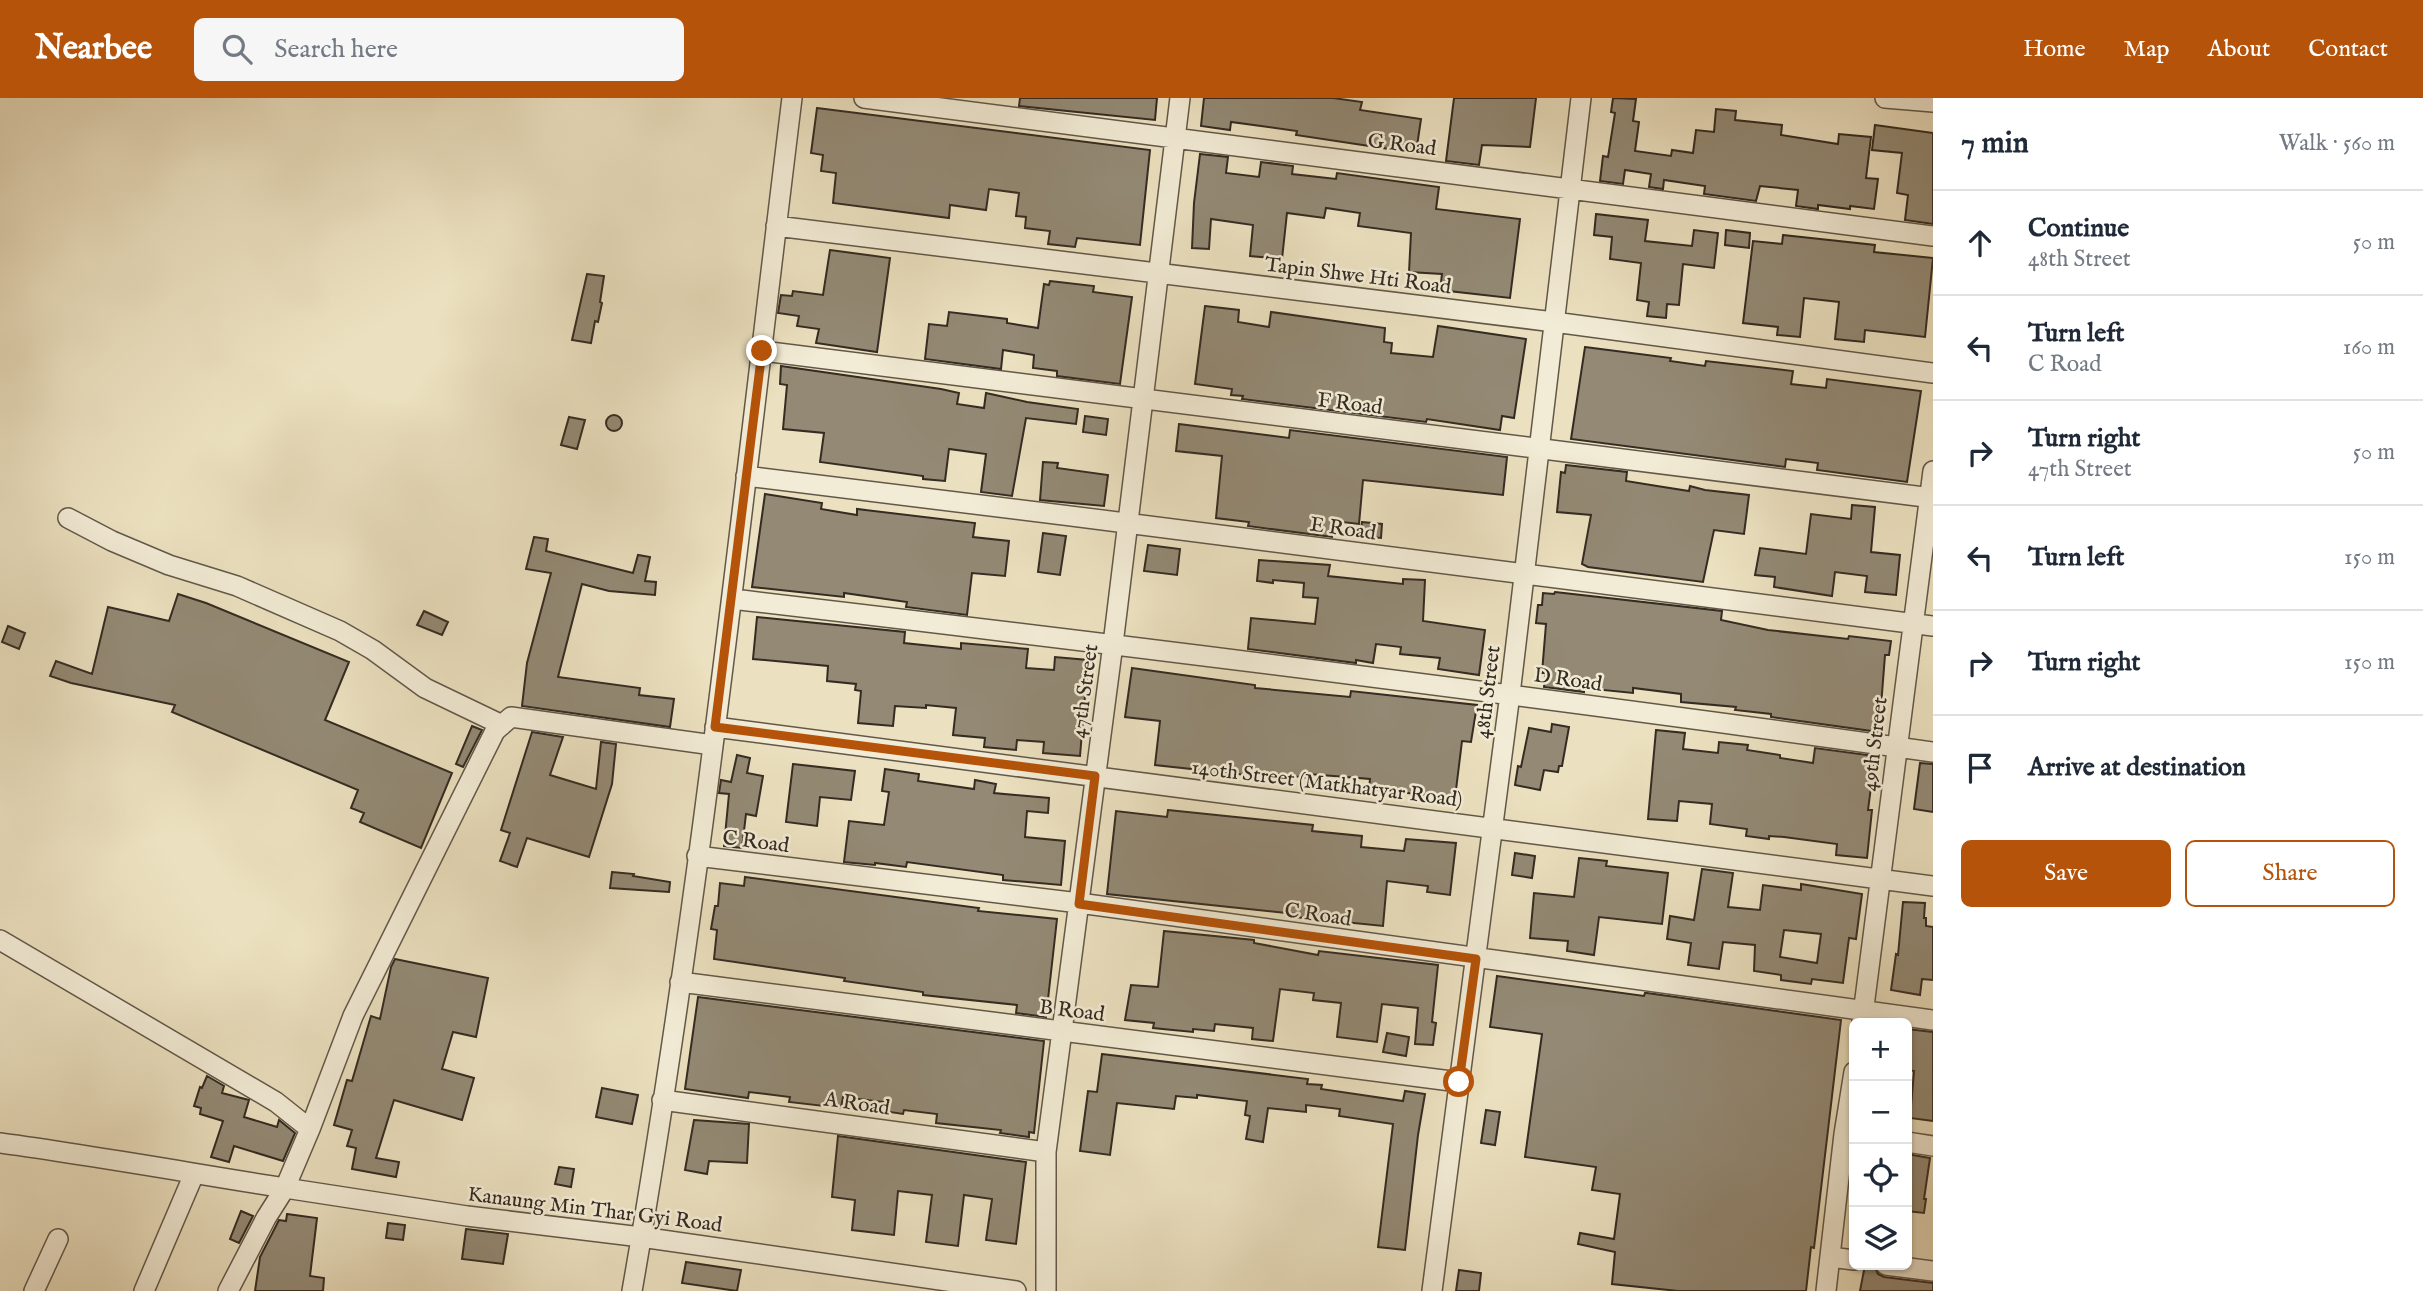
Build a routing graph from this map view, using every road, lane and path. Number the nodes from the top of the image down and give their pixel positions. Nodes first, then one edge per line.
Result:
1 (792, 98) edge
2 (864, 98) edge
3 (1180, 98) edge
4 (1581, 98) edge
5 (1885, 98) edge
6 (1933, 102) edge
7 (1175, 137) junction
8 (1571, 189) junction
9 (776, 226) junction
10 (1933, 236) edge
11 (1159, 273) junction
12 (1555, 322) junction
13 (762, 351) junction
14 (1933, 373) edge
15 (1142, 399) junction
16 (1540, 450) junction
17 (1933, 471) edge
18 (746, 476) junction
19 (1931, 498) edge
20 (68, 518) dead end
21 (1128, 522) junction
22 (1524, 575) junction
23 (732, 599) junction
24 (1912, 623) junction
25 (1933, 626) edge
26 (1113, 644) junction
27 (1510, 694) junction
28 (502, 725) junction
29 (714, 736) junction
30 (1897, 747) junction
31 (1933, 752) edge
32 (1095, 776) junction
33 (1493, 827) junction
34 (697, 856) junction
35 (1880, 879) junction
36 (1933, 886) edge
37 (1079, 904) junction
38 (0, 940) edge
39 (1476, 959) junction
40 (680, 982) junction
41 (1863, 1017) edge
42 (1933, 1020) edge
43 (1063, 1032) junction
44 (1459, 1082) junction
45 (662, 1100) junction
46 (310, 1129) junction
47 (1849, 1135) edge
48 (0, 1143) edge
49 (1912, 1143) edge
50 (1933, 1146) edge
51 (1046, 1152) junction
52 (194, 1174) junction
53 (285, 1188) junction
54 (641, 1237) junction
55 (58, 1238) dead end
56 (1830, 1257) junction
57 (1849, 1259) edge
58 (1912, 1268) edge
59 (1933, 1271) edge
60 (34, 1291) edge
61 (144, 1291) edge
62 (228, 1291) edge
63 (632, 1291) edge
64 (1016, 1291) edge
65 (1046, 1291) edge
66 (1432, 1291) edge
67 (1826, 1291) edge

1 - 9 street
2 - 7 street, G Road
3 - 7 street, 47th Street
4 - 8 street, 48th Street
5 - 6 street
7 - 8 street, G Road
7 - 11 street, 47th Street
8 - 10 street, G Road
8 - 12 street, 48th Street
9 - 11 street, Tapin Shwe Hti Road
9 - 13 street
11 - 12 street, Tapin Shwe Hti Road
11 - 15 street, 47th Street
12 - 14 street, Tapin Shwe Hti Road
12 - 16 street, 48th Street
13 - 15 street, F Road
13 - 18 street
15 - 16 street, F Road
15 - 21 street, 47th Street
16 - 19 street, F Road
16 - 22 street, 48th Street
17 - 19 street, 49th Street
18 - 21 street, E Road
18 - 23 street
19 - 24 street, 49th Street
20 - 28 street
21 - 22 street, E Road
21 - 26 street, 47th Street
22 - 24 street, E Road
22 - 27 street, 48th Street
23 - 26 street, D Road
23 - 29 street
24 - 25 street, E Road
24 - 30 street, 49th Street
26 - 27 street, D Road
26 - 32 street, 47th Street
27 - 30 street, D Road
27 - 33 street, 48th Street
28 - 29 street, 140th Street (Matkhatyar Road)
28 - 46 street
29 - 32 street, 140th Street (Matkhatyar Road)
29 - 34 street
30 - 31 street, D Road
30 - 35 street, 49th Street
32 - 33 street, 140th Street (Matkhatyar Road)
32 - 37 street, 47th Street
33 - 35 street, 140th Street (Matkhatyar Road)
33 - 39 street, 48th Street
34 - 37 street, C Road
34 - 40 street
35 - 36 street, 140th Street (Matkhatyar Road)
35 - 41 street, 49th Street
37 - 39 street, C Road
37 - 43 street, 47th Street
38 - 46 street
39 - 41 street, C Road
39 - 44 street, 48th Street
40 - 43 street, B Road
40 - 45 street
41 - 42 street, C Road
43 - 44 street, B Road
43 - 51 street, 47th Street
44 - 66 street, 48th Street
45 - 51 street, A Road
45 - 54 street
46 - 53 street
47 - 56 street
48 - 52 street, Kanaung Min Thar Gyi Road
49 - 50 street
51 - 65 street, 47th Street
52 - 53 street, Kanaung Min Thar Gyi Road
52 - 61 street
53 - 54 street, Kanaung Min Thar Gyi Road
53 - 62 street
54 - 63 street
54 - 64 street, Kanaung Min Thar Gyi Road
55 - 60 street
56 - 57 street
56 - 67 street
58 - 59 street

